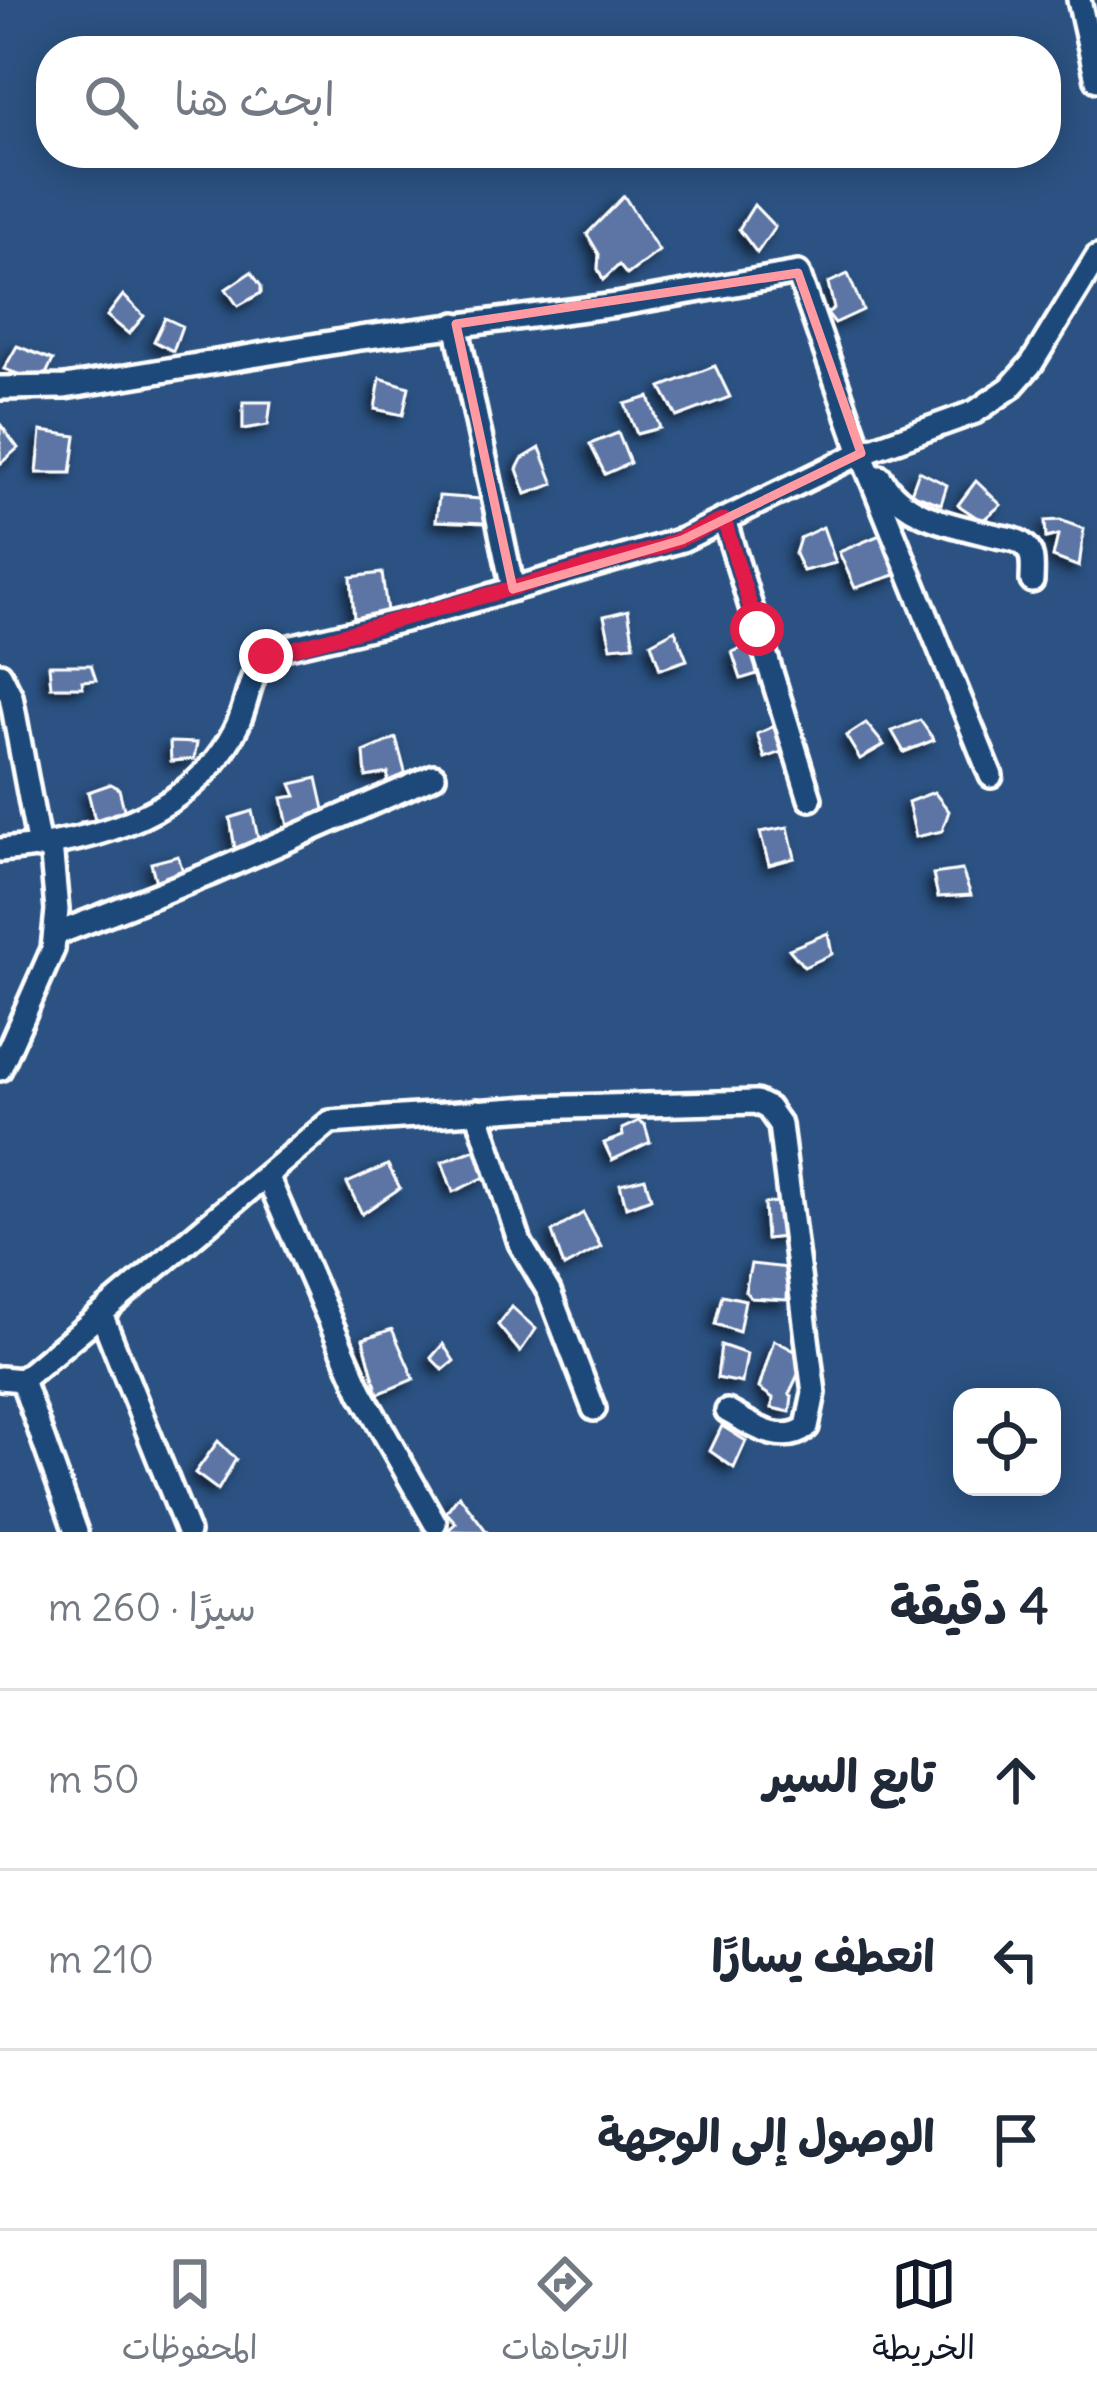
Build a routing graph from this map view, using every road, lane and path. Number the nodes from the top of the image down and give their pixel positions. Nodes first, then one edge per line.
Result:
1 (1079, 0) edge
2 (1097, 80) edge
3 (1097, 257) edge
4 (456, 324) junction
5 (0, 388) edge
6 (864, 461) junction
7 (724, 520) junction
8 (1033, 581) dead end
9 (513, 589) junction
10 (0, 674) edge
11 (434, 776) dead end
12 (991, 776) dead end
13 (810, 799) dead end
14 (45, 846) junction
15 (0, 850) edge
16 (56, 934) junction
17 (0, 1069) edge
18 (478, 1111) junction
19 (267, 1175) junction
20 (102, 1316) junction
21 (11, 1379) edge
22 (594, 1408) dead end
23 (727, 1411) dead end
24 (435, 1522) dead end
25 (76, 1532) edge
26 (188, 1532) edge

1 - 2 street
3 - 6 street
4 - 5 street
4 - 6 street
4 - 9 street
6 - 7 street
6 - 8 street
6 - 12 street
7 - 9 street
7 - 13 street
9 - 14 street
10 - 14 street
11 - 16 street
14 - 15 street
14 - 16 street
16 - 17 street
18 - 19 street
18 - 22 street
18 - 23 street
19 - 20 street
19 - 24 street
20 - 21 street
20 - 26 street
21 - 25 street

